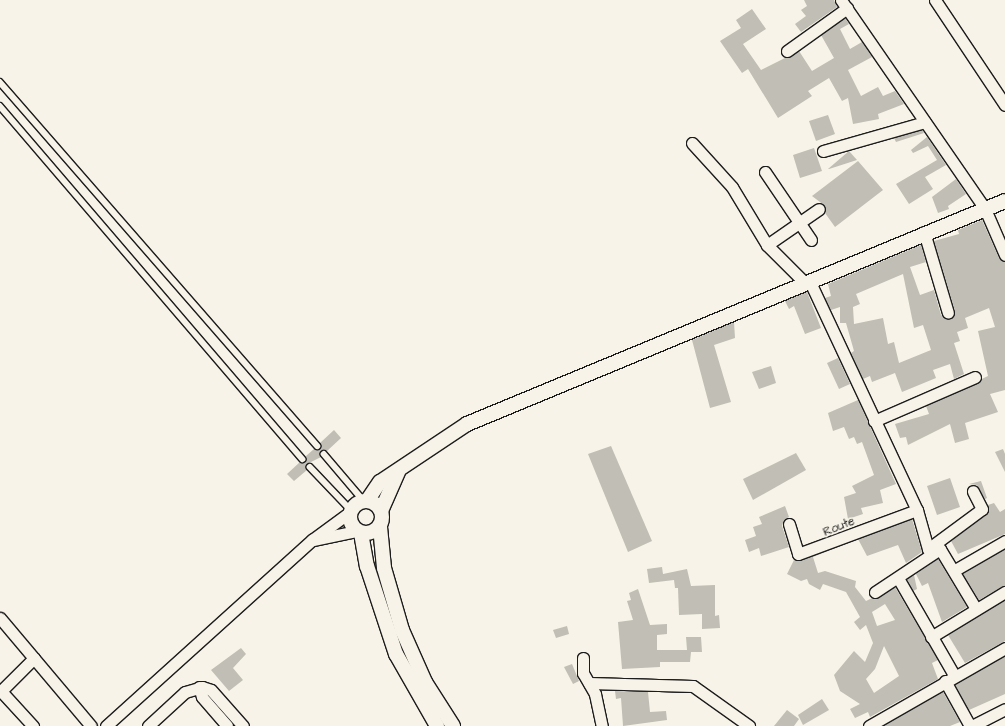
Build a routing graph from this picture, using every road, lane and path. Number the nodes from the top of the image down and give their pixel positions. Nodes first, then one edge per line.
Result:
1 (935, 0) edge
2 (844, 4) edge
3 (787, 51) dead end
4 (0, 82) edge
5 (1005, 105) edge
6 (0, 106) edge
7 (925, 122) junction
8 (692, 143) dead end
9 (823, 151) dead end
10 (765, 172) dead end
11 (1005, 201) edge
12 (819, 209) dead end
13 (985, 209) junction
14 (798, 223) junction
15 (924, 232) junction
16 (811, 240) dead end
17 (1002, 242) edge
18 (767, 244) junction
19 (1005, 255) edge
20 (808, 283) junction
21 (948, 313) dead end
22 (975, 377) dead end
23 (874, 421) junction
24 (317, 446) dead end
25 (324, 454) dead end
26 (303, 459) dead end
27 (310, 467) dead end
28 (400, 468) junction
29 (974, 491) dead end
30 (366, 501) junction
31 (917, 510) junction
32 (351, 511) junction
33 (382, 511) junction
34 (789, 524) dead end
35 (380, 527) junction
36 (359, 532) junction
37 (312, 540) junction
38 (1005, 541) edge
39 (955, 570) junction
40 (898, 578) junction
41 (875, 592) dead end
42 (1005, 592) edge
43 (976, 609) junction
44 (0, 618) edge
45 (5, 629) edge
46 (931, 637) junction
47 (1005, 648) edge
48 (34, 658) junction
49 (583, 658) dead end
50 (950, 678) junction
51 (589, 684) junction
52 (199, 687) junction
53 (0, 691) edge
54 (1005, 709) edge
55 (32, 726) edge
56 (91, 726) edge
57 (106, 726) edge
58 (148, 726) edge
59 (227, 726) edge
60 (243, 726) edge
61 (437, 726) edge
62 (453, 726) edge
63 (602, 726) edge
64 (749, 726) edge
65 (869, 726) edge
66 (971, 726) edge

1 - 5 street
2 - 3 street
2 - 7 street
4 - 24 lane
6 - 26 lane
7 - 9 street
7 - 13 street
8 - 18 street
10 - 14 street
11 - 13 street
12 - 14 street
13 - 15 street
13 - 17 street
14 - 16 street
14 - 18 street
15 - 20 street
15 - 21 street
17 - 19 street
18 - 20 street
20 - 23 street
20 - 28 street
22 - 23 street
23 - 31 street
25 - 30 lane
27 - 32 lane
28 - 30 street
28 - 33 street
29 - 31 street
30 - 32 street
30 - 33 street
31 - 34 street, Route
32 - 36 street
32 - 37 street
33 - 35 street
35 - 36 street
35 - 62 street
36 - 37 street
36 - 61 street
37 - 57 street
38 - 39 street
39 - 40 street
39 - 43 street
40 - 41 street
40 - 46 street
42 - 43 street
43 - 46 street
44 - 45 street
45 - 48 street
46 - 50 street
47 - 50 street
48 - 53 street
48 - 56 street
49 - 51 street
50 - 65 street
50 - 66 street
51 - 63 street
51 - 64 street
52 - 58 street
52 - 59 street
52 - 60 street
53 - 55 street
54 - 66 street

